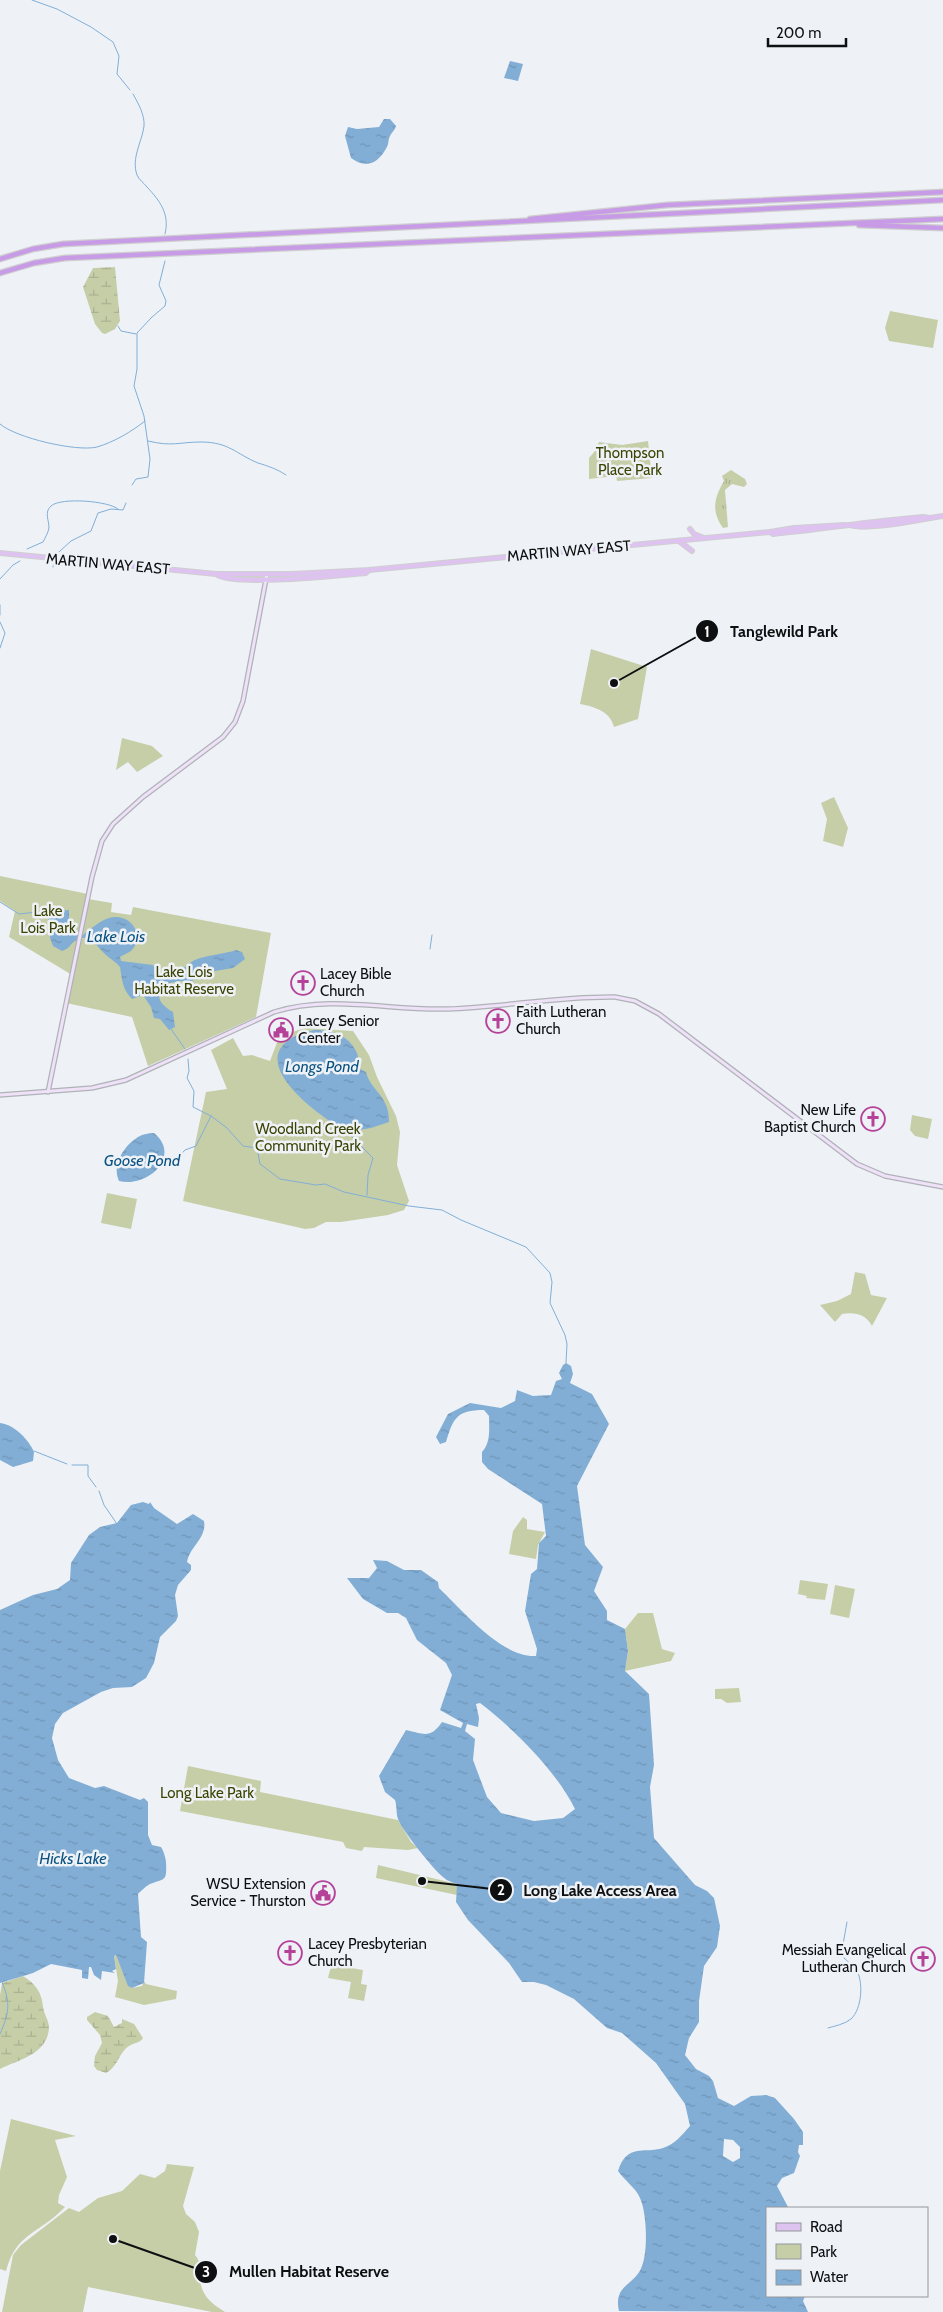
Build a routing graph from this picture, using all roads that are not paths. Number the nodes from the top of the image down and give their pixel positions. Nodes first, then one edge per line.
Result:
1 (943, 192) edge
2 (943, 200) edge
3 (943, 219) edge
4 (519, 221) junction
5 (838, 224) junction
6 (943, 228) edge
7 (0, 259) edge
8 (0, 273) edge
9 (943, 516) edge
10 (690, 529) dead end
11 (707, 538) junction
12 (679, 541) junction
13 (692, 551) dead end
14 (0, 553) edge
15 (267, 576) junction
16 (48, 1092) junction
17 (0, 1095) edge
18 (943, 1188) edge

1 - 4 highway
2 - 4 highway
3 - 5 highway
4 - 7 highway
5 - 6 highway
5 - 8 highway
9 - 11 main road, MARTIN WAY EAST
10 - 11 main road
11 - 12 main road, MARTIN WAY EAST
12 - 13 main road
12 - 15 main road, MARTIN WAY EAST
14 - 15 main road, MARTIN WAY EAST
15 - 16 main road
16 - 17 main road
16 - 18 main road

